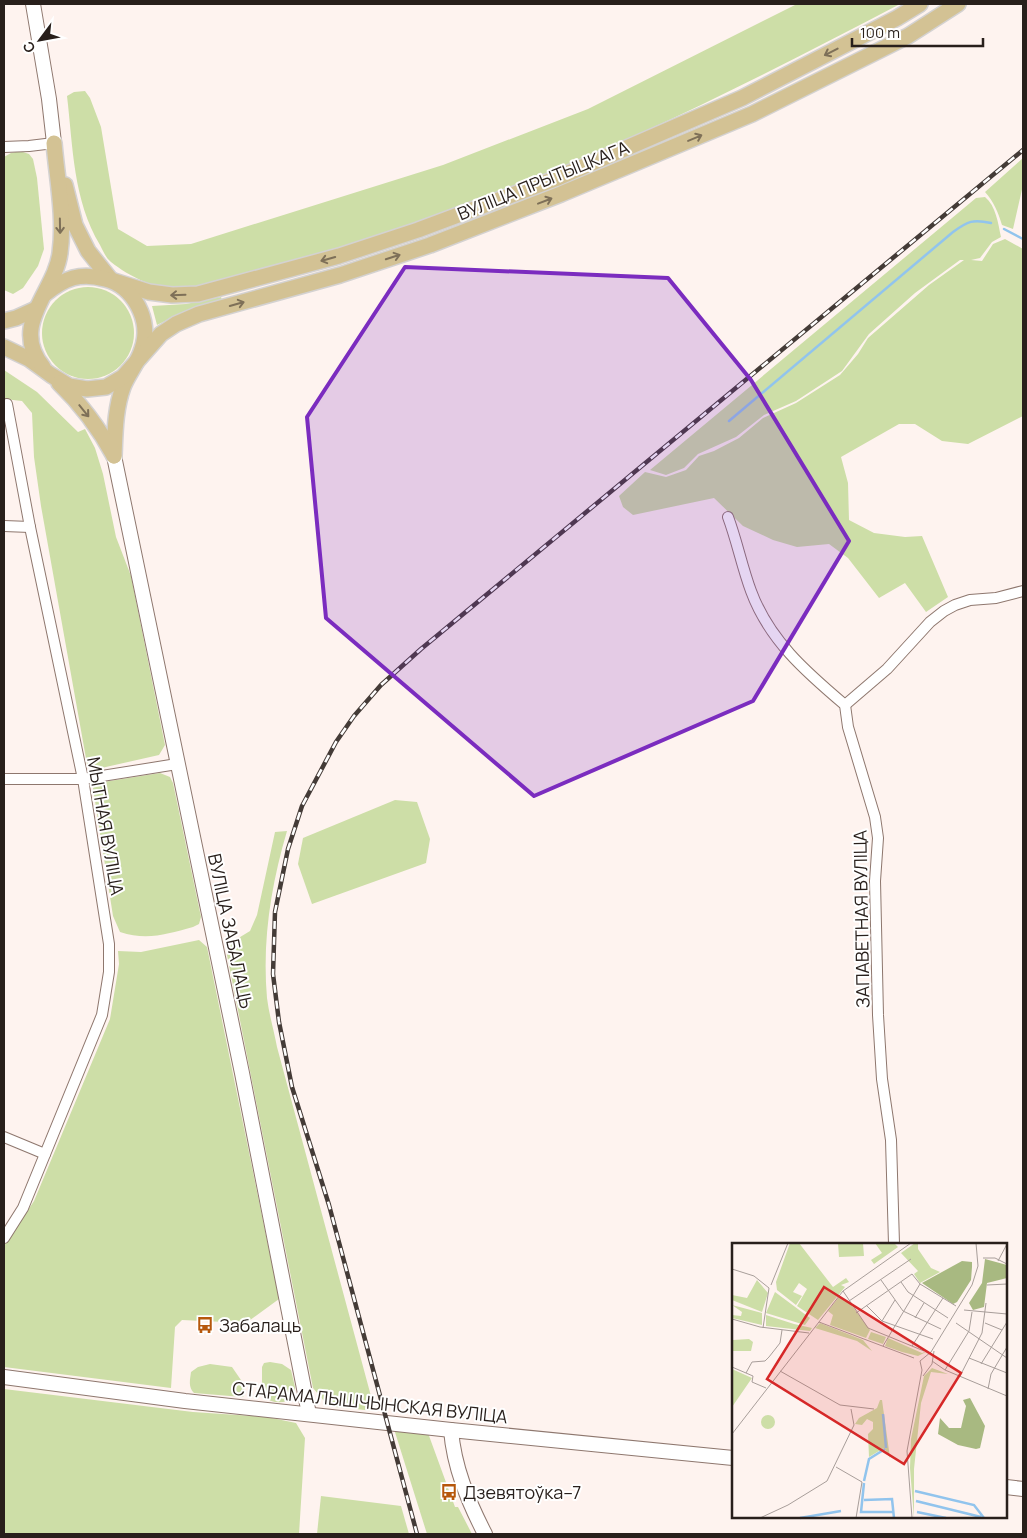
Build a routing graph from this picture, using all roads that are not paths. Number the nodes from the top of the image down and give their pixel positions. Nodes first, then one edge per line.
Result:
1 (33, 4) edge
2 (920, 4) edge
3 (958, 4) edge
4 (54, 143) junction
5 (4, 147) edge
6 (111, 280) junction
7 (36, 309) junction
8 (4, 321) edge
9 (4, 347) edge
10 (136, 363) junction
11 (51, 376) junction
12 (6, 404) dead end
13 (114, 456) junction
14 (728, 517) dead end
15 (4, 526) edge
16 (30, 527) junction
17 (1023, 591) edge
18 (845, 705) junction
19 (178, 764) junction
20 (4, 779) edge
21 (83, 779) junction
22 (4, 1137) edge
23 (45, 1154) junction
24 (4, 1238) edge
25 (894, 1243) edge
26 (4, 1378) edge
27 (309, 1414) junction
28 (451, 1430) junction
29 (732, 1458) edge
30 (1007, 1488) edge
31 (1023, 1490) edge
32 (485, 1534) edge

1 - 4 street
2 -> 6 main road, ВУЛІЦА ПРЫТЫЦКАГА
10 -> 3 main road, ВУЛІЦА ПРЫТЫЦКАГА
4 - 5 street
4 - 6 main road
4 -> 7 main road
6 - 7 main road
6 - 10 main road
7 - 8 main road
7 - 11 main road
9 - 11 main road
10 - 11 main road
10 - 13 main road
11 -> 13 main road
12 - 16 street, МЫТНАЯ ВУЛІЦА
13 - 19 street, ВУЛІЦА ЗАБАЛАЦЬ
14 - 18 street
15 - 16 street
16 - 21 street, МЫТНАЯ ВУЛІЦА
17 - 18 street
18 - 25 street, ЗАПАВЕТНАЯ ВУЛІЦА
19 - 21 street
19 - 27 street, ВУЛІЦА ЗАБАЛАЦЬ
20 - 21 street
21 - 23 street, МЫТНАЯ ВУЛІЦА
22 - 23 street
23 - 24 street, МЫТНАЯ ВУЛІЦА
26 - 27 street, СТАРАМАЛЫШЧЫНСКАЯ ВУЛІЦА
27 - 28 street, СТАРАМАЛЫШЧЫНСКАЯ ВУЛІЦА
28 - 29 street, СТАРАМАЛЫШЧЫНСКАЯ ВУЛІЦА
28 - 32 street
30 - 31 street

